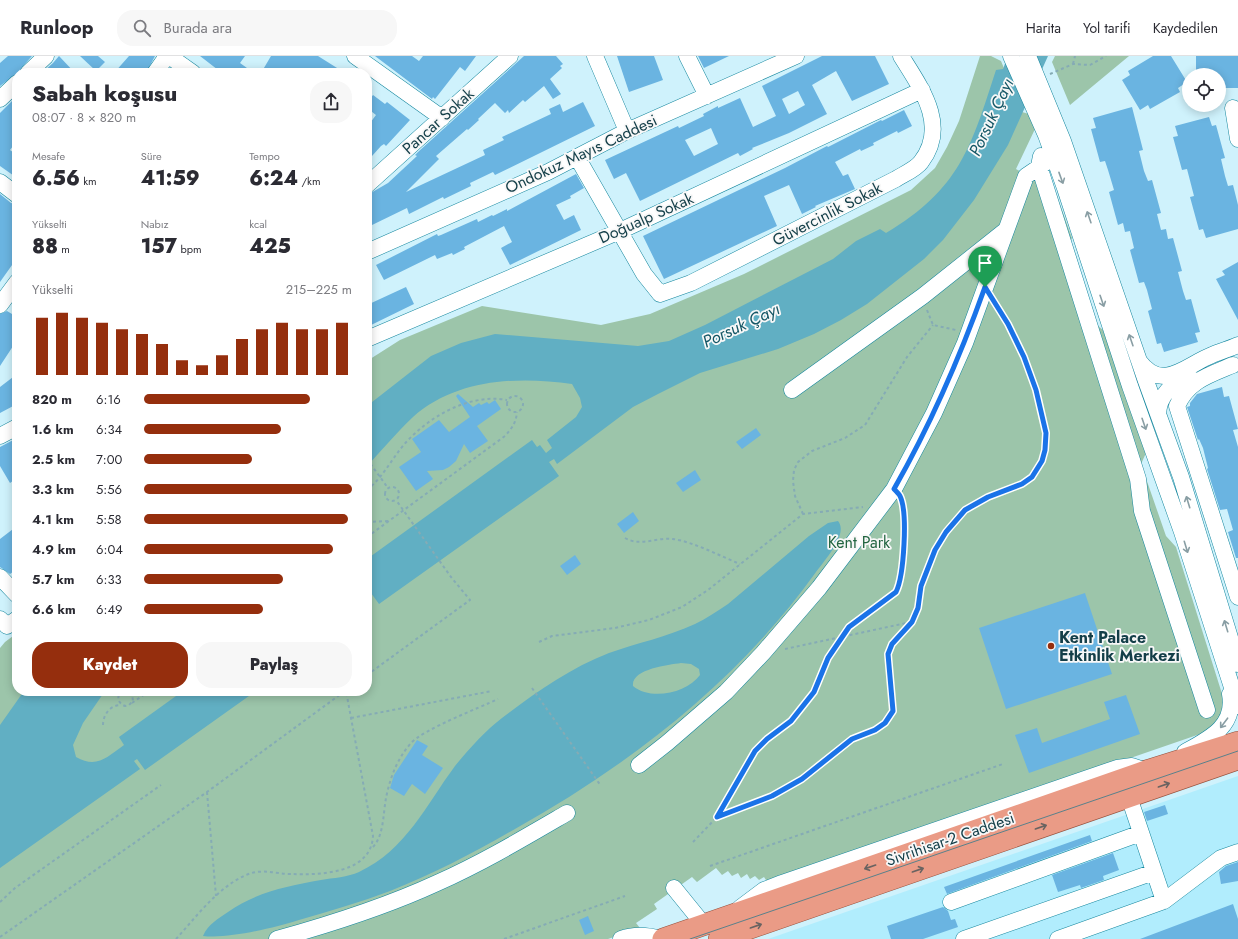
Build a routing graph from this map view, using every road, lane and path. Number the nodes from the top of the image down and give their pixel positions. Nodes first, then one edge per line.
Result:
1 (46, 56) edge
2 (168, 56) edge
3 (355, 56) edge
4 (595, 56) edge
5 (687, 56) edge
6 (901, 56) edge
7 (1012, 56) edge
8 (1028, 56) edge
9 (1075, 56) edge
10 (1106, 56) edge
11 (505, 57) edge
12 (788, 58) edge
13 (1073, 64) junction
14 (33, 68) edge
15 (159, 68) edge
16 (186, 68) edge
17 (372, 68) edge
18 (372, 68) edge
19 (1039, 82) junction
20 (12, 88) edge
21 (922, 90) junction
22 (707, 96) junction
23 (0, 99) edge
24 (1233, 108) dead end
25 (442, 118) junction
26 (627, 131) junction
27 (1238, 139) edge
28 (1052, 151) junction
29 (577, 157) junction
30 (1039, 166) junction
31 (372, 181) edge
32 (0, 182) edge
33 (12, 191) edge
34 (1006, 230) junction
35 (620, 231) junction
36 (372, 250) edge
37 (985, 287) junction
38 (12, 291) edge
39 (923, 296) junction
40 (6, 301) edge
41 (933, 325) junction
42 (969, 331) junction
43 (372, 337) edge
44 (1233, 353) edge
45 (1158, 382) junction
46 (1130, 386) junction
47 (792, 390) dead end
48 (507, 400) junction
49 (1144, 400) junction
50 (517, 412) junction
51 (1158, 414) junction
52 (12, 430) edge
53 (0, 436) edge
54 (372, 467) edge
55 (380, 478) junction
56 (372, 485) edge
57 (388, 488) junction
58 (894, 489) junction
59 (396, 500) junction
60 (881, 505) junction
61 (404, 511) junction
62 (803, 514) junction
63 (390, 521) junction
64 (372, 522) edge
65 (372, 534) edge
66 (625, 538) dead end
67 (740, 564) junction
68 (0, 577) edge
69 (12, 590) edge
70 (1238, 597) edge
71 (912, 622) junction
72 (841, 638) junction
73 (539, 642) dead end
74 (763, 653) junction
75 (1232, 668) edge
76 (372, 671) edge
77 (532, 688) dead end
78 (492, 691) dead end
79 (119, 696) edge
80 (133, 696) edge
81 (142, 696) edge
82 (339, 696) edge
83 (347, 696) edge
84 (498, 699) dead end
85 (131, 703) junction
86 (122, 705) junction
87 (1238, 706) edge
88 (1207, 710) dead end
89 (351, 718) junction
90 (102, 725) dead end
91 (1238, 742) edge
92 (1238, 759) edge
93 (1003, 764) dead end
94 (639, 765) dead end
95 (1149, 770) junction
96 (161, 785) dead end
97 (601, 786) dead end
98 (207, 792) junction
99 (1129, 797) junction
100 (567, 813) dead end
101 (717, 817) junction
102 (1141, 834) junction
103 (693, 842) dead end
104 (373, 847) junction
105 (1238, 852) edge
106 (710, 866) dead end
107 (1154, 872) junction
108 (674, 888) dead end
109 (216, 896) junction
110 (625, 896) dead end
111 (1164, 901) junction
112 (0, 902) edge
113 (951, 902) dead end
114 (701, 933) edge
115 (0, 937) edge
116 (176, 939) edge
117 (277, 939) edge
118 (504, 939) edge
119 (621, 939) edge
120 (662, 939) edge
121 (964, 939) edge
122 (1058, 939) edge

1 - 14 street
2 - 15 street
2 - 16 street
3 - 18 street
4 - 26 street
5 - 22 street
6 - 21 street, Güvercinlik Sokak
7 - 28 street
8 - 19 street
9 - 13 path
10 - 13 path
11 - 25 street, Pancar Sokak
12 - 22 street, Ondokuz Mayıs Caddesi
13 - 19 path
17 - 25 street
45 -> 19 street
20 - 23 street
21 - 35 street, Doğualp Sokak
21 - 35 street, Güvercinlik Sokak
22 - 26 street, Ondokuz Mayıs Caddesi
24 - 27 street
25 - 31 street, Pancar Sokak
26 - 29 street, Ondokuz Mayıs Caddesi
28 - 30 street
28 -> 46 street
29 - 35 street
29 - 36 street, Ondokuz Mayıs Caddesi
30 - 34 street
30 - 88 street
32 - 33 street
34 - 37 street
34 - 39 street
35 - 43 street, Doğualp Sokak
37 - 42 street
37 - 71 path
38 - 40 street
39 - 41 path
39 - 47 street
41 - 42 path
41 - 62 path
42 - 58 street
44 - 45 street
44 - 70 street
45 - 46 street
45 - 49 street
45 - 51 street
46 - 49 street
48 - 50 path
48 - 50 path
48 - 55 path
49 - 51 street
49 -> 75 street
50 - 61 path
75 -> 51 street
52 - 53 street
54 - 55 path
55 - 56 path
55 - 57 path
57 - 59 path
57 - 59 path
58 - 60 street
58 - 72 path
59 - 61 path
60 - 62 path
60 - 74 street
61 - 63 path
61 - 76 path
62 - 67 path
63 - 64 path
63 - 65 path
66 - 67 path
67 - 73 path
68 - 69 street
71 - 72 path
71 - 101 path
72 - 74 path
72 - 101 path
74 - 94 street
75 - 87 street
75 -> 95 street
77 - 97 path
78 - 89 path
79 - 86 path
80 - 85 path
81 - 85 path
82 - 98 path
83 - 89 path
84 - 104 path
85 - 86 path
86 - 90 path
89 - 104 path
91 - 95 main road, Sivrihisar-2 Caddesi
99 -> 92 main road
93 - 106 path
95 - 114 main road, Sivrihisar-2 Caddesi
96 - 112 path
98 - 109 path
98 - 115 path
99 - 102 street
114 -> 99 main road
100 - 117 street
101 - 103 path
102 - 107 street
102 - 113 street
104 - 109 path
105 - 111 street
107 - 111 street
107 - 121 street
108 - 114 street
109 - 116 path
110 - 118 path
111 - 122 street
114 - 120 main road, Sivrihisar-2 Caddesi
119 - 120 street

